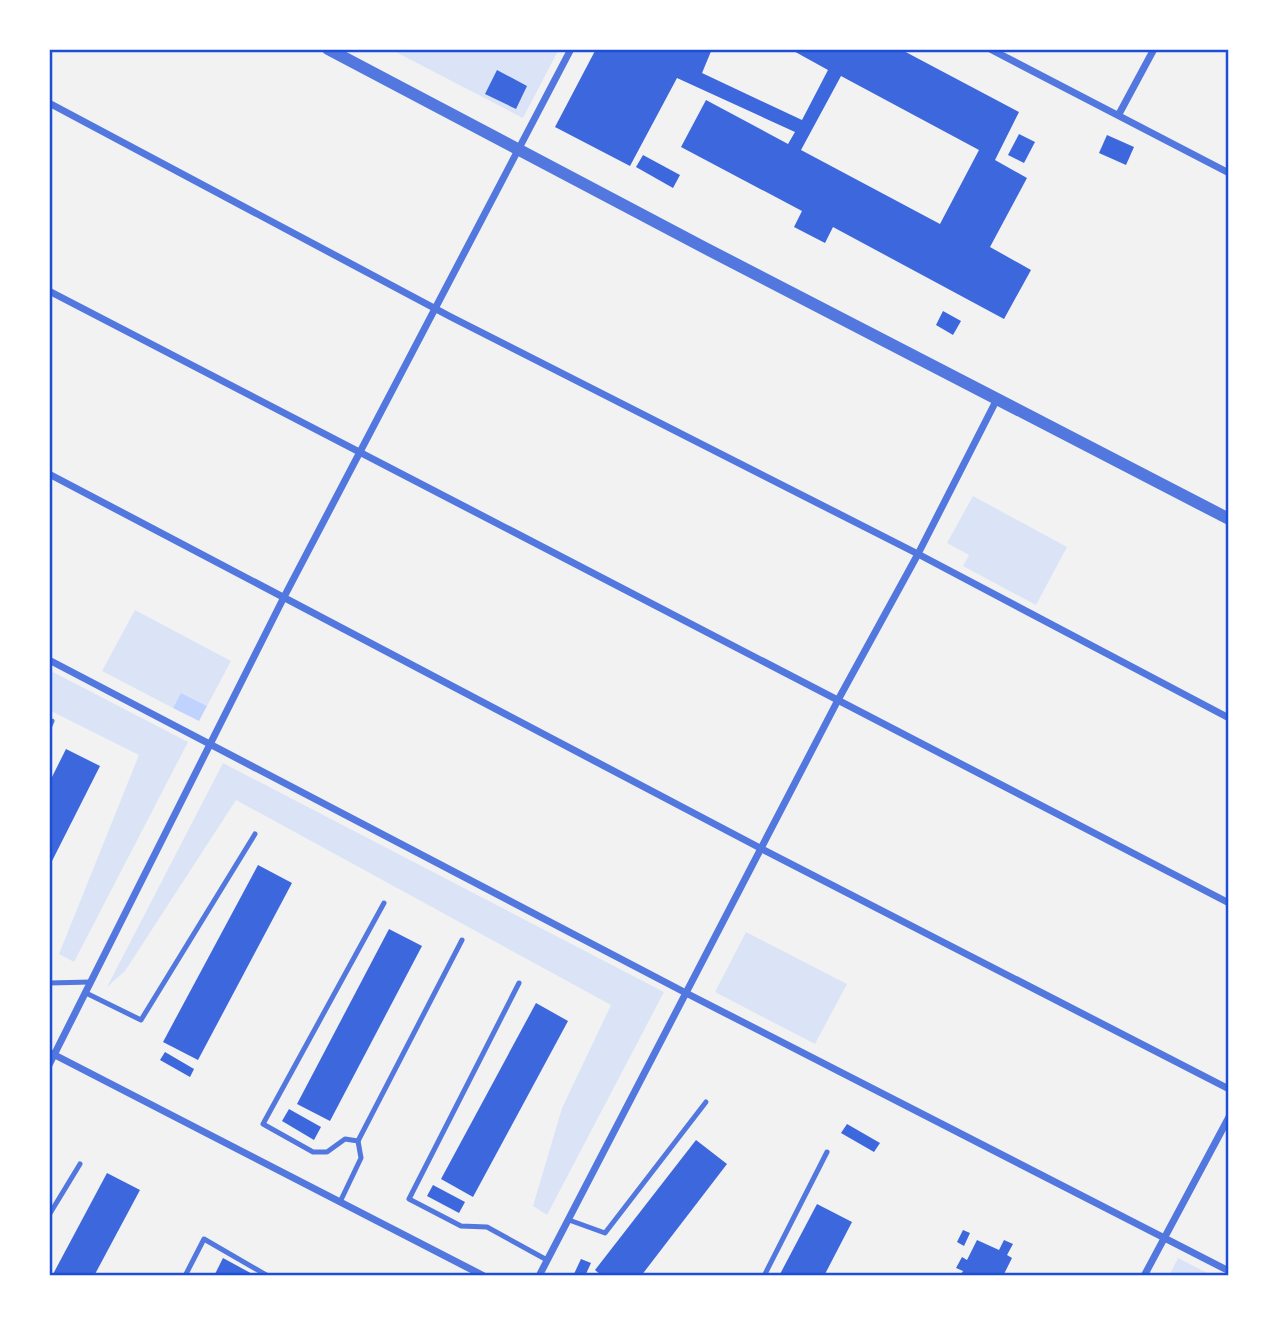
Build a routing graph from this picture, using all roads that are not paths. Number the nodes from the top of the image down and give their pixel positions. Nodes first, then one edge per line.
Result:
1 (328, 49) edge
2 (571, 49) edge
3 (1154, 49) edge
4 (994, 50) edge
5 (49, 103) edge
6 (1119, 114) junction
7 (519, 149) junction
8 (1229, 173) edge
9 (49, 290) edge
10 (436, 309) junction
11 (997, 398) junction
12 (360, 454) junction
13 (49, 474) edge
14 (1229, 519) edge
15 (918, 554) junction
16 (285, 597) junction
17 (49, 660) edge
18 (838, 700) junction
19 (1229, 718) edge
20 (52, 721) dead end
21 (49, 728) edge
22 (212, 744) junction
23 (255, 834) dead end
24 (762, 849) junction
25 (384, 903) dead end
26 (1229, 903) edge
27 (462, 940) dead end
28 (91, 982) junction
29 (49, 983) edge
30 (519, 983) dead end
31 (86, 993) junction
32 (686, 993) junction
33 (52, 1054) edge
34 (49, 1065) edge
35 (1229, 1089) edge
36 (706, 1102) dead end
37 (1229, 1117) edge
38 (358, 1141) junction
39 (827, 1152) dead end
40 (80, 1164) dead end
41 (340, 1202) junction
42 (49, 1215) edge
43 (569, 1220) junction
44 (1166, 1239) junction
45 (547, 1260) junction
46 (1229, 1271) edge
47 (185, 1276) edge
48 (268, 1276) edge
49 (484, 1276) edge
50 (539, 1276) edge
51 (764, 1276) edge
52 (1144, 1276) edge

1 - 7 street
2 - 7 street
3 - 6 street
4 - 6 street
5 - 10 street
6 - 8 street
7 - 10 street
7 - 11 street
9 - 12 street
10 - 12 street
10 - 15 street
11 - 14 street
11 - 15 street
12 - 16 street
12 - 18 street
13 - 16 street
15 - 18 street
15 - 19 street
16 - 22 street
16 - 24 street
17 - 22 street
18 - 24 street
18 - 26 street
20 - 21 lane
22 - 28 street
22 - 32 street
23 - 31 lane
24 - 32 street
24 - 35 street
25 - 38 lane
27 - 38 lane
28 - 29 lane
28 - 31 street
30 - 45 lane
31 - 33 street
32 - 43 street
32 - 44 street
33 - 34 street
33 - 41 street
36 - 43 lane
37 - 44 street
38 - 41 lane
39 - 51 lane
40 - 42 lane
41 - 49 street
43 - 45 street
44 - 46 street
44 - 52 street
45 - 50 street
47 - 48 lane

